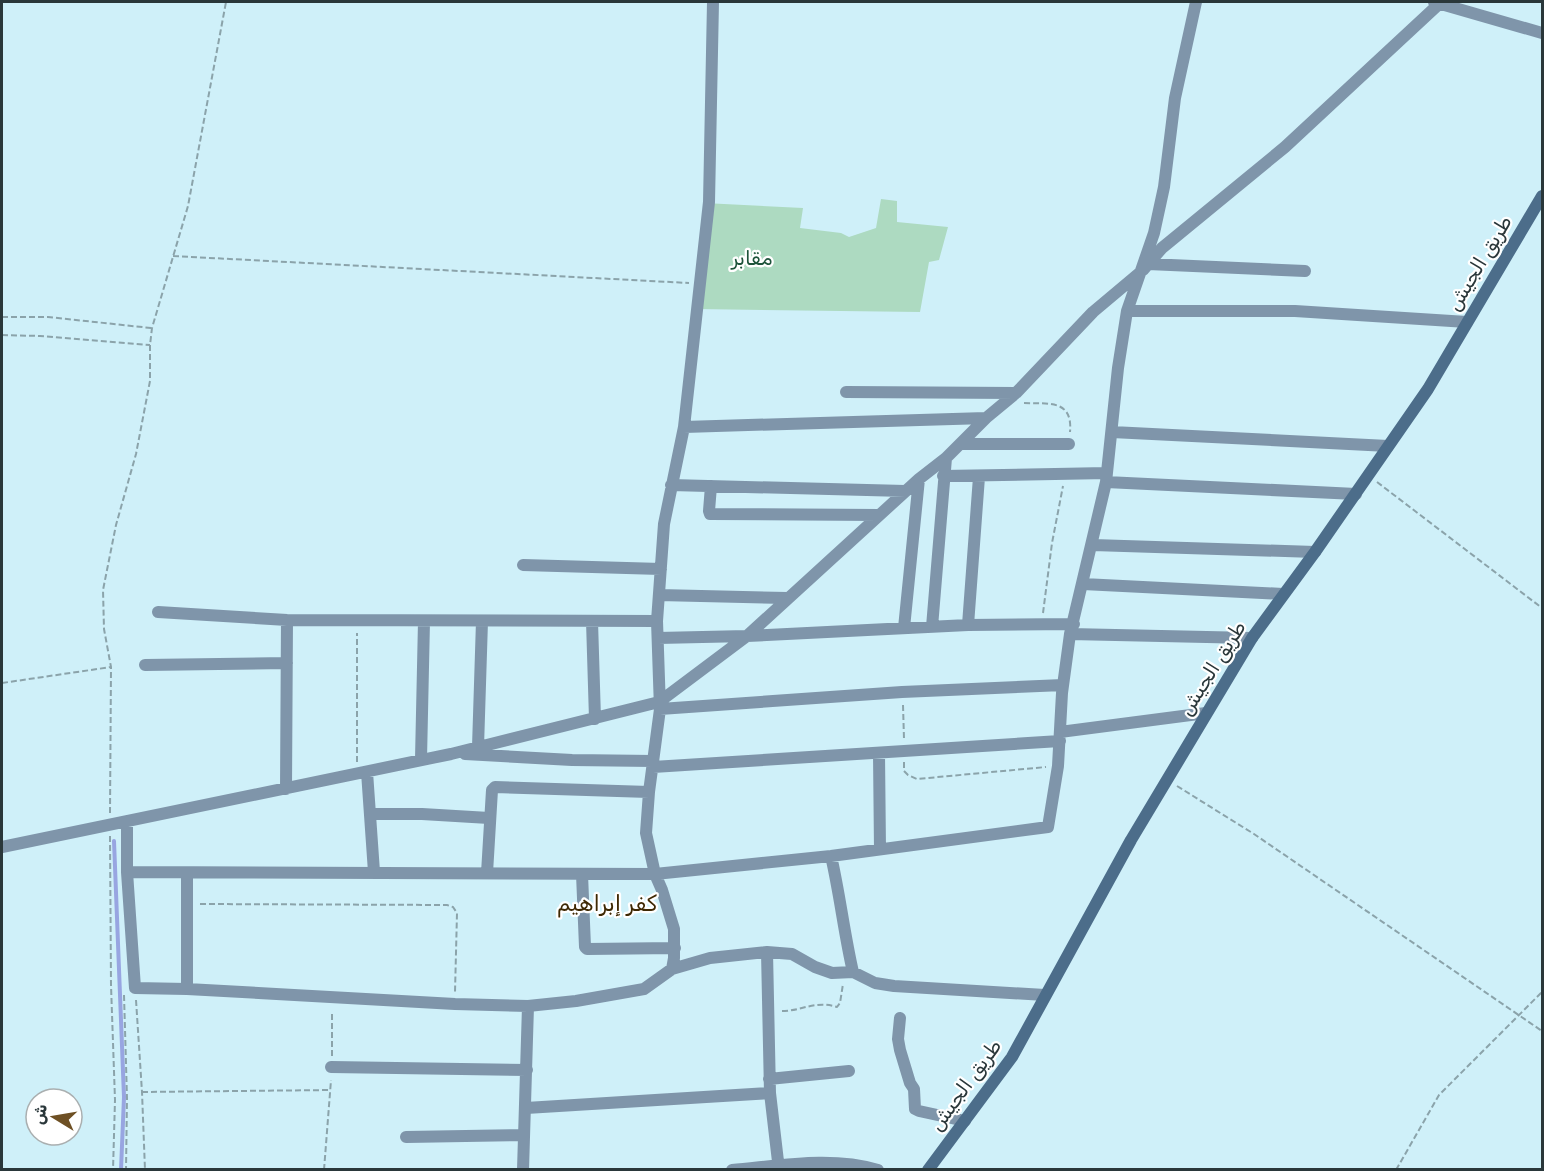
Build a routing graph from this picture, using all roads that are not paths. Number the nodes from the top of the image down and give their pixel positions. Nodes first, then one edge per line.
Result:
1 (713, 2) edge
2 (1196, 2) edge
3 (1437, 2) edge
4 (1542, 33) edge
5 (1542, 196) edge
6 (1146, 267) junction
7 (1305, 271) dead end
8 (1127, 311) junction
9 (1467, 322) junction
10 (846, 392) dead end
11 (1016, 393) junction
12 (986, 418) junction
13 (684, 427) junction
14 (1112, 432) junction
15 (960, 444) junction
16 (1069, 444) road end
17 (1388, 446) junction
18 (946, 458) junction
19 (943, 476) junction
20 (979, 477) junction
21 (1106, 477) junction
22 (919, 478) junction
23 (671, 485) junction
24 (711, 486) junction
25 (905, 491) junction
26 (1356, 494) junction
27 (879, 515) junction
28 (1093, 544) junction
29 (1316, 552) junction
30 (523, 565) dead end
31 (661, 569) junction
32 (1083, 584) junction
33 (1283, 594) junction
34 (659, 595) junction
35 (787, 598) junction
36 (158, 612) dead end
37 (287, 620) junction
38 (424, 621) junction
39 (482, 621) junction
40 (592, 621) junction
41 (657, 621) junction
42 (968, 625) junction
43 (932, 627) junction
44 (904, 628) junction
45 (1072, 629) junction
46 (747, 636) junction
47 (658, 638) junction
48 (1252, 638) junction
49 (287, 663) junction
50 (145, 665) dead end
51 (1063, 685) junction
52 (659, 705) junction
53 (1206, 713) junction
54 (596, 719) junction
55 (1060, 736) junction
56 (478, 747) junction
57 (452, 754) junction
58 (879, 754) junction
59 (421, 759) junction
60 (653, 764) junction
61 (362, 773) junction
62 (286, 789) junction
63 (649, 792) junction
64 (370, 814) junction
65 (489, 818) junction
66 (127, 821) junction
67 (2, 847) edge
68 (880, 849) junction
69 (831, 856) junction
70 (128, 872) junction
71 (374, 872) junction
72 (187, 873) junction
73 (487, 873) junction
74 (582, 874) junction
75 (655, 874) junction
76 (675, 948) junction
77 (767, 952) junction
78 (672, 969) junction
79 (848, 972) junction
80 (187, 989) junction
81 (1045, 995) junction
82 (528, 1006) junction
83 (900, 1018) dead end
84 (331, 1067) road end
85 (526, 1070) junction
86 (849, 1071) dead end
87 (769, 1079) junction
88 (770, 1093) junction
89 (526, 1108) junction
90 (965, 1121) junction
91 (524, 1135) junction
92 (406, 1137) dead end
93 (779, 1168) edge
94 (523, 1170) edge
95 (732, 1170) edge
96 (878, 1170) edge
97 (928, 1170) edge

1 - 13 street
2 - 6 street
3 - 4 street
3 - 6 street
5 - 9 main road, طريق الجيش
6 - 7 street
6 - 8 street
6 - 11 street
8 - 9 street
8 - 14 street
9 - 17 main road, طريق الجيش
10 - 11 street
11 - 12 street
12 - 13 street
12 - 15 street
13 - 23 street
14 - 17 street
14 - 21 street
15 - 16 street
15 - 18 street
17 - 26 main road, طريق الجيش
18 - 19 street
18 - 22 street
19 - 20 street
19 - 43 street
20 - 21 street
20 - 42 street
21 - 26 street
21 - 28 street
22 - 25 street
22 - 44 street
23 - 24 street
23 - 31 street
24 - 25 street
24 - 27 street
25 - 27 street
26 - 29 main road, طريق الجيش
27 - 35 street
28 - 29 street
28 - 32 street
29 - 33 main road, طريق الجيش
30 - 31 street
31 - 34 street
32 - 33 street
32 - 45 street
33 - 48 main road, طريق الجيش
34 - 35 street
34 - 41 street
35 - 46 street
36 - 37 street
37 - 38 street
37 - 49 street
38 - 39 street
38 - 59 street
39 - 40 street
39 - 56 street
40 - 41 street
40 - 54 street
41 - 47 street
42 - 43 street
42 - 45 street
43 - 44 street
44 - 46 street
45 - 48 street
45 - 51 street
46 - 47 street
46 - 52 street
47 - 52 street
48 - 53 main road, طريق الجيش
49 - 50 street
49 - 62 street
51 - 52 street
51 - 55 street
52 - 54 street
52 - 60 street
53 - 55 street
53 - 81 main road, طريق الجيش
54 - 56 street
55 - 58 street
55 - 68 street
56 - 57 street
57 - 59 street
57 - 60 street
58 - 60 street
58 - 68 street
59 - 61 street
60 - 63 street
61 - 62 street
61 - 64 street
62 - 66 street
63 - 65 street
63 - 75 street
64 - 65 street
64 - 71 street
65 - 73 street
66 - 67 street
66 - 70 street
68 - 69 street
69 - 75 street
69 - 79 street
70 - 72 street
70 - 80 street
71 - 72 street
71 - 73 street
72 - 80 street
73 - 74 street
74 - 75 street
74 - 76 street
75 - 76 street
76 - 78 street
77 - 78 street
77 - 79 street
77 - 87 street
78 - 82 street
79 - 81 street
80 - 82 street
81 - 90 main road, طريق الجيش
82 - 85 street
83 - 90 street
84 - 85 street
85 - 89 street
86 - 87 street
87 - 88 street
88 - 89 street
88 - 93 street
89 - 91 street
90 - 97 main road, طريق الجيش
91 - 92 street
91 - 94 street
93 - 95 street
93 - 96 street

